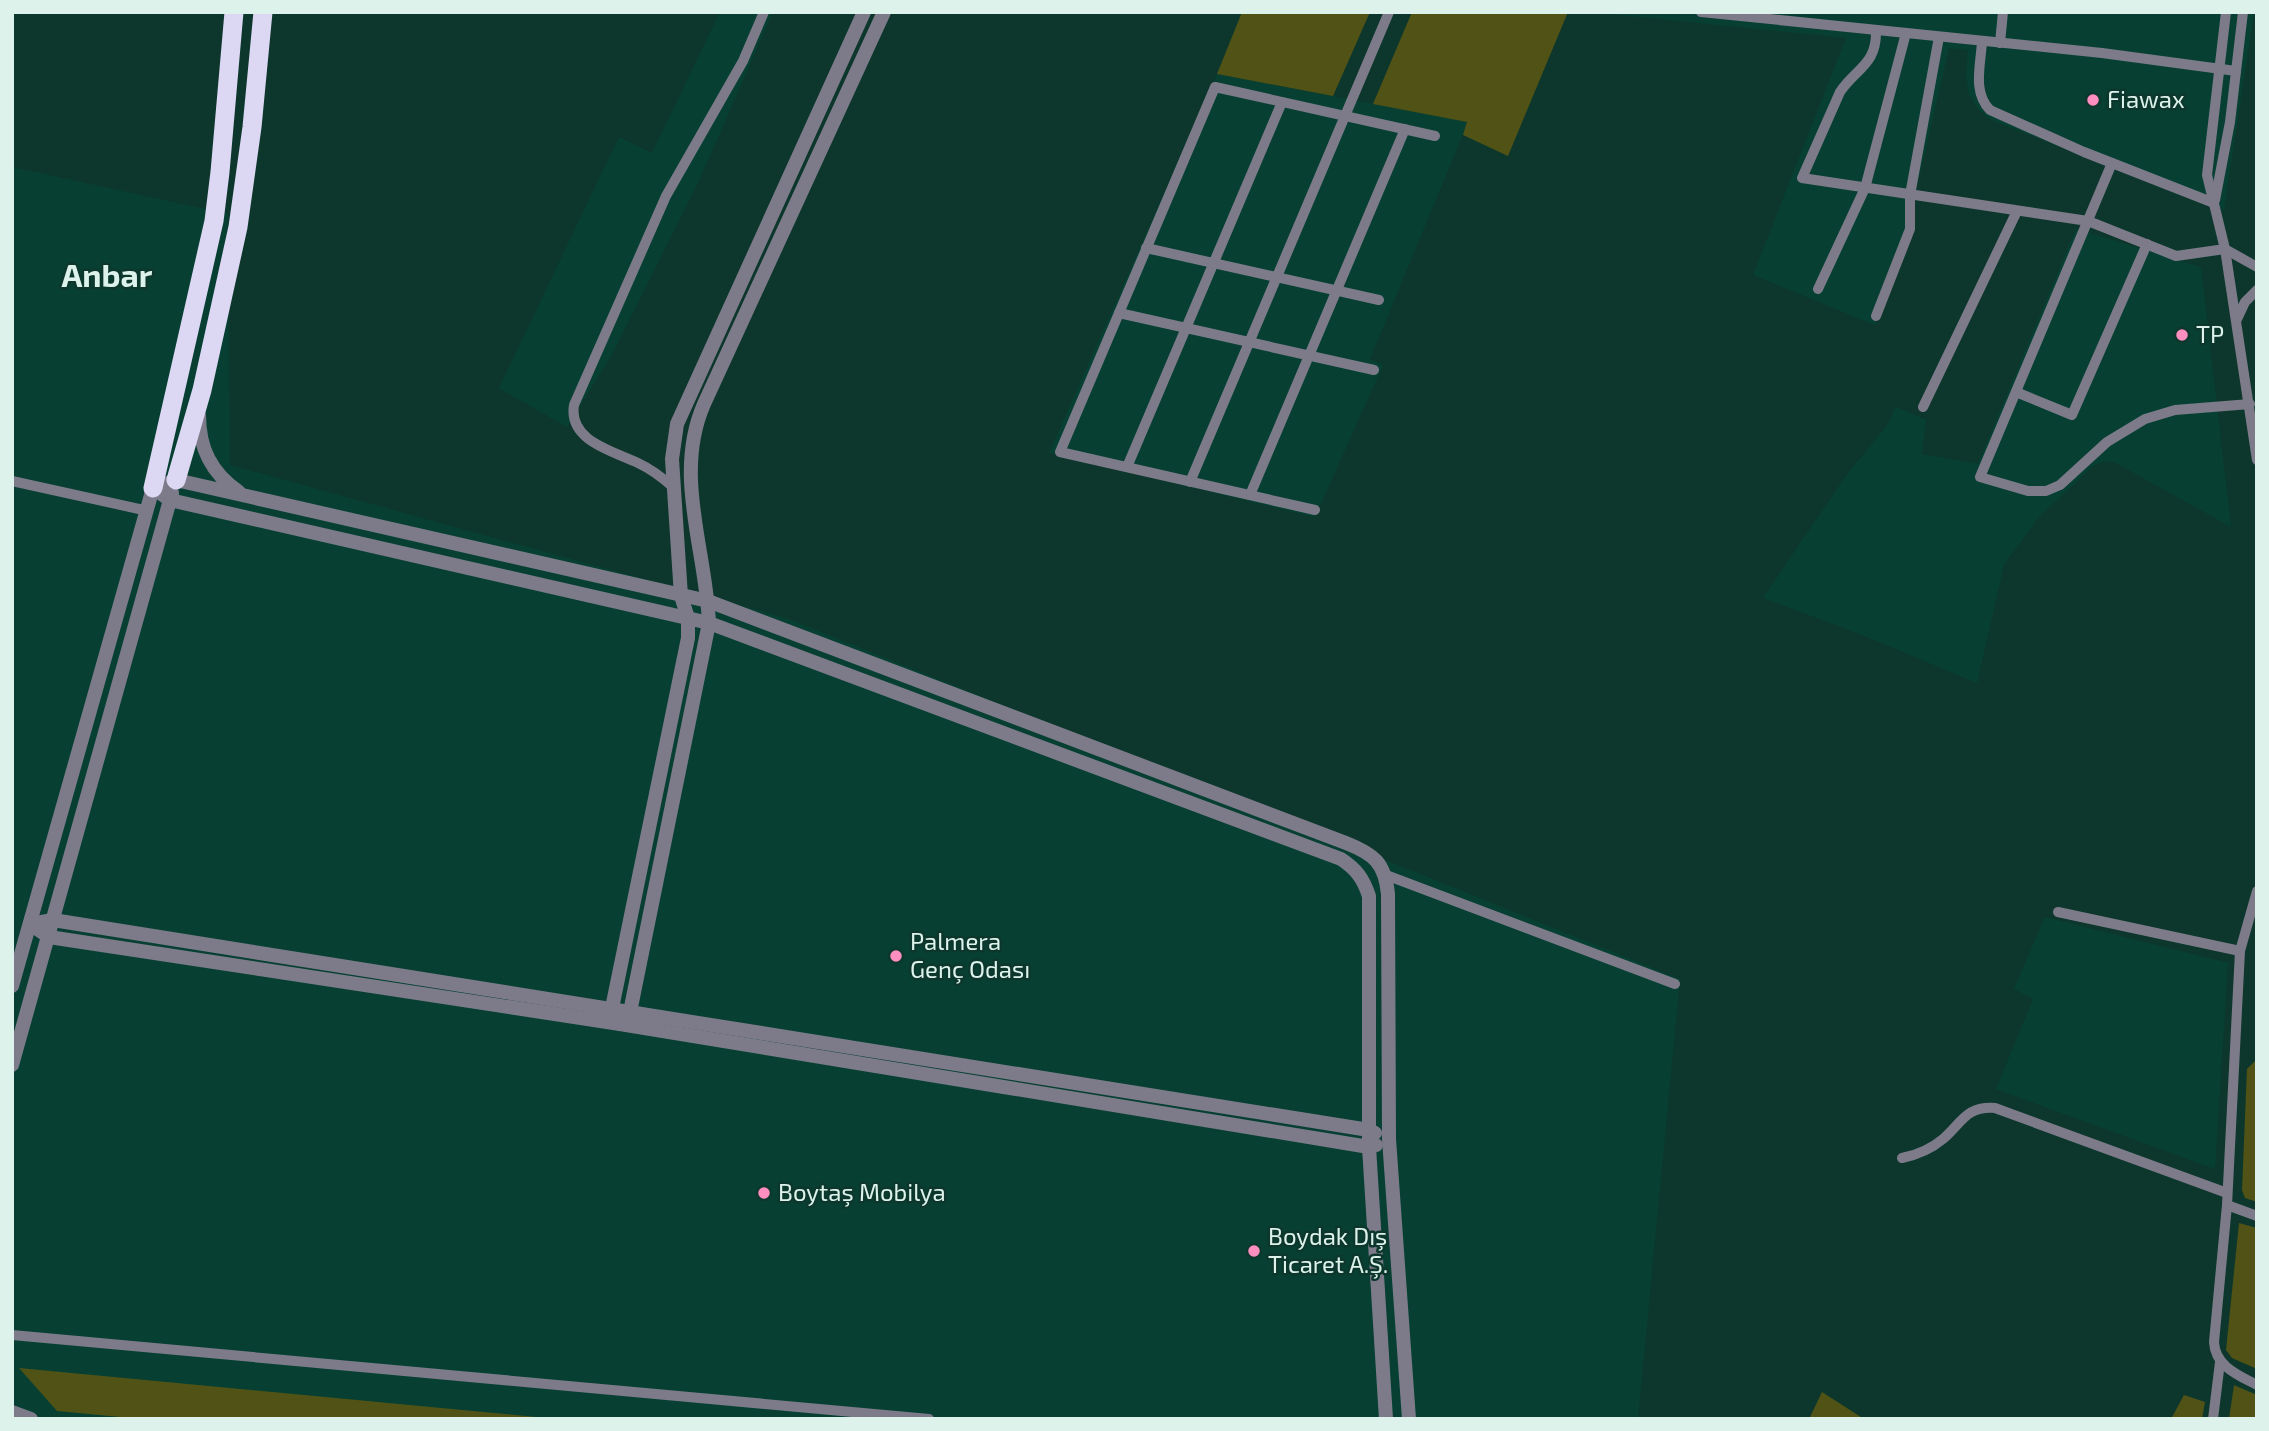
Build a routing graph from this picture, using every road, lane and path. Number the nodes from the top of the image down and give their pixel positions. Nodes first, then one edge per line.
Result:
1 (234, 12) edge
2 (263, 12) edge
3 (764, 12) edge
4 (864, 12) edge
5 (884, 12) edge
6 (1389, 12) edge
7 (1701, 12) edge
8 (2003, 12) edge
9 (2226, 12) edge
10 (2243, 12) edge
11 (1780, 16) edge
12 (1876, 30) junction
13 (1906, 33) junction
14 (1939, 37) junction
15 (1982, 41) junction
16 (2000, 43) junction
17 (2220, 68) junction
18 (2236, 71) junction
19 (1282, 102) junction
20 (1345, 116) junction
21 (1405, 129) junction
22 (1435, 136) dead end
23 (2112, 163) junction
24 (1865, 188) junction
25 (1910, 195) junction
26 (2214, 203) junction
27 (2017, 211) junction
28 (2088, 222) junction
29 (2147, 244) junction
30 (1146, 248) junction
31 (2225, 249) junction
32 (1214, 263) junction
33 (2257, 267) edge
34 (1277, 277) junction
35 (1818, 289) dead end
36 (2257, 290) edge
37 (1337, 291) junction
38 (1379, 300) dead end
39 (1119, 313) junction
40 (1875, 316) dead end
41 (2236, 320) junction
42 (1186, 328) junction
43 (1249, 342) junction
44 (1309, 355) junction
45 (1374, 370) dead end
46 (202, 390) junction
47 (2016, 393) junction
48 (2250, 404) junction
49 (1923, 407) dead end
50 (2257, 460) edge
51 (1127, 467) junction
52 (176, 480) junction
53 (12, 481) edge
54 (1190, 482) junction
55 (153, 488) junction
56 (674, 488) junction
57 (243, 495) junction
58 (1250, 495) junction
59 (170, 500) junction
60 (1315, 510) dead end
61 (148, 511) junction
62 (681, 596) junction
63 (708, 601) junction
64 (688, 618) junction
65 (709, 623) junction
66 (1386, 875) junction
67 (2257, 891) edge
68 (2059, 912) dead end
69 (53, 920) junction
70 (30, 924) junction
71 (49, 937) junction
72 (2240, 951) junction
73 (1675, 984) dead end
74 (12, 986) edge
75 (612, 1008) junction
76 (630, 1012) junction
77 (620, 1024) junction
78 (12, 1065) edge
79 (1369, 1130) junction
80 (1390, 1139) junction
81 (1369, 1147) junction
82 (1902, 1158) dead end
83 (2227, 1192) junction
84 (2227, 1205) junction
85 (2257, 1216) edge
86 (12, 1335) edge
87 (2220, 1362) junction
88 (2257, 1385) edge
89 (12, 1412) edge
90 (31, 1419) edge
91 (929, 1419) edge
92 (1386, 1419) edge
93 (1409, 1419) edge
94 (2213, 1419) edge

1 - 55 highway
2 - 46 highway
3 - 56 street
4 - 56 street
5 - 63 street
6 - 20 street
7 - 11 street
8 - 16 street
9 - 17 street
10 - 18 street
11 - 12 street
12 - 13 street
12 - 24 street
13 - 14 street
13 - 24 street
14 - 15 street
14 - 25 street
15 - 16 street
15 - 23 street
16 - 17 street
17 - 18 street
17 - 26 street
18 - 26 street
19 - 20 street
19 - 30 street
19 - 32 street
20 - 21 street
20 - 34 street
21 - 22 street
21 - 37 street
23 - 26 street
23 - 28 street
24 - 25 street
24 - 35 street
25 - 27 street
25 - 40 street
26 - 31 street
27 - 28 street
27 - 49 street
28 - 29 street
28 - 47 street
29 - 31 street
29 - 47 street
30 - 32 street
30 - 39 street
31 - 33 street
31 - 41 street
32 - 34 street
32 - 42 street
34 - 37 street
34 - 43 street
36 - 41 street
37 - 38 street
37 - 44 street
39 - 42 street
39 - 51 street
41 - 48 street
42 - 43 street
42 - 51 street
43 - 44 street
43 - 54 street
44 - 45 street
44 - 58 street
46 - 52 highway
46 - 57 street
47 - 48 street
48 - 50 street
51 - 54 street
52 - 55 street
52 - 57 street
52 - 59 street
53 - 61 street
54 - 58 street
55 - 59 street
55 - 61 street
56 - 62 street
57 - 62 street
58 - 60 street
59 - 64 street
59 - 69 street
61 - 70 street
62 - 63 street
62 - 64 street
63 - 65 street
63 - 66 street
64 - 65 street
64 - 75 street
65 - 76 street
65 - 79 street
66 - 73 street
66 - 80 street
67 - 72 street
68 - 72 street
69 - 70 street
69 - 71 street
69 - 75 street
70 - 71 street
70 - 74 street
71 - 77 street
71 - 78 street
72 - 83 street
75 - 76 street
75 - 77 street
76 - 77 street
76 - 79 street
77 - 81 street
79 - 80 street
79 - 81 street
80 - 81 street
80 - 93 street
81 - 92 street
82 - 83 street
83 - 84 street
84 - 85 street
84 - 87 street
86 - 91 street
87 - 88 street
87 - 94 street
89 - 90 street

